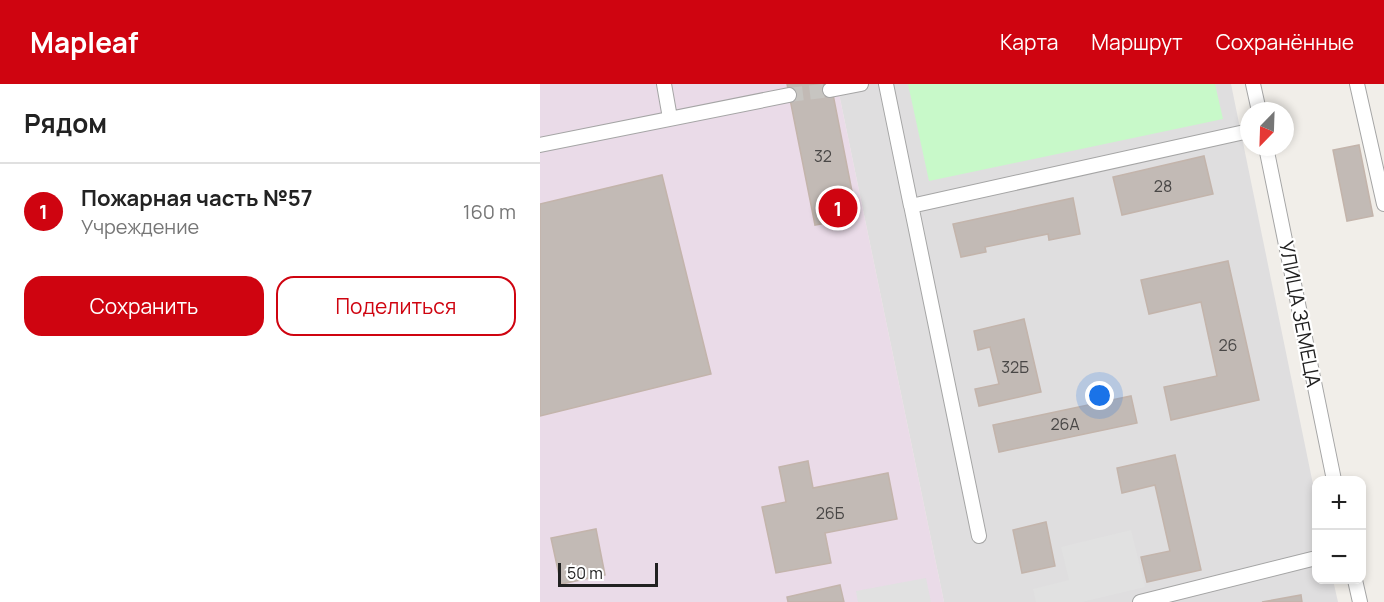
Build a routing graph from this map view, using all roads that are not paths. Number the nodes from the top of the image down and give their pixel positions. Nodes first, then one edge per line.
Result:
1 (664, 84) edge
2 (861, 84) edge
3 (886, 84) edge
4 (1253, 84) edge
5 (1357, 84) edge
6 (830, 90) dead end
7 (789, 96) tunnel mouth
8 (1257, 102) edge
9 (670, 118) junction
10 (1240, 133) edge
11 (540, 145) edge
12 (1268, 156) edge
13 (1384, 204) edge
14 (911, 205) junction
15 (1333, 476) edge
16 (979, 536) dead end
17 (1312, 559) edge
18 (1356, 584) edge
19 (1140, 602) edge
20 (1360, 602) edge

1 - 9 street
2 - 6 street
3 - 14 street
4 - 8 street
5 - 13 street
7 - 9 street
9 - 11 street
10 - 14 street
12 - 15 street, УЛИЦА ЗЕМЕЦА
14 - 16 street
17 - 19 street
18 - 20 street

